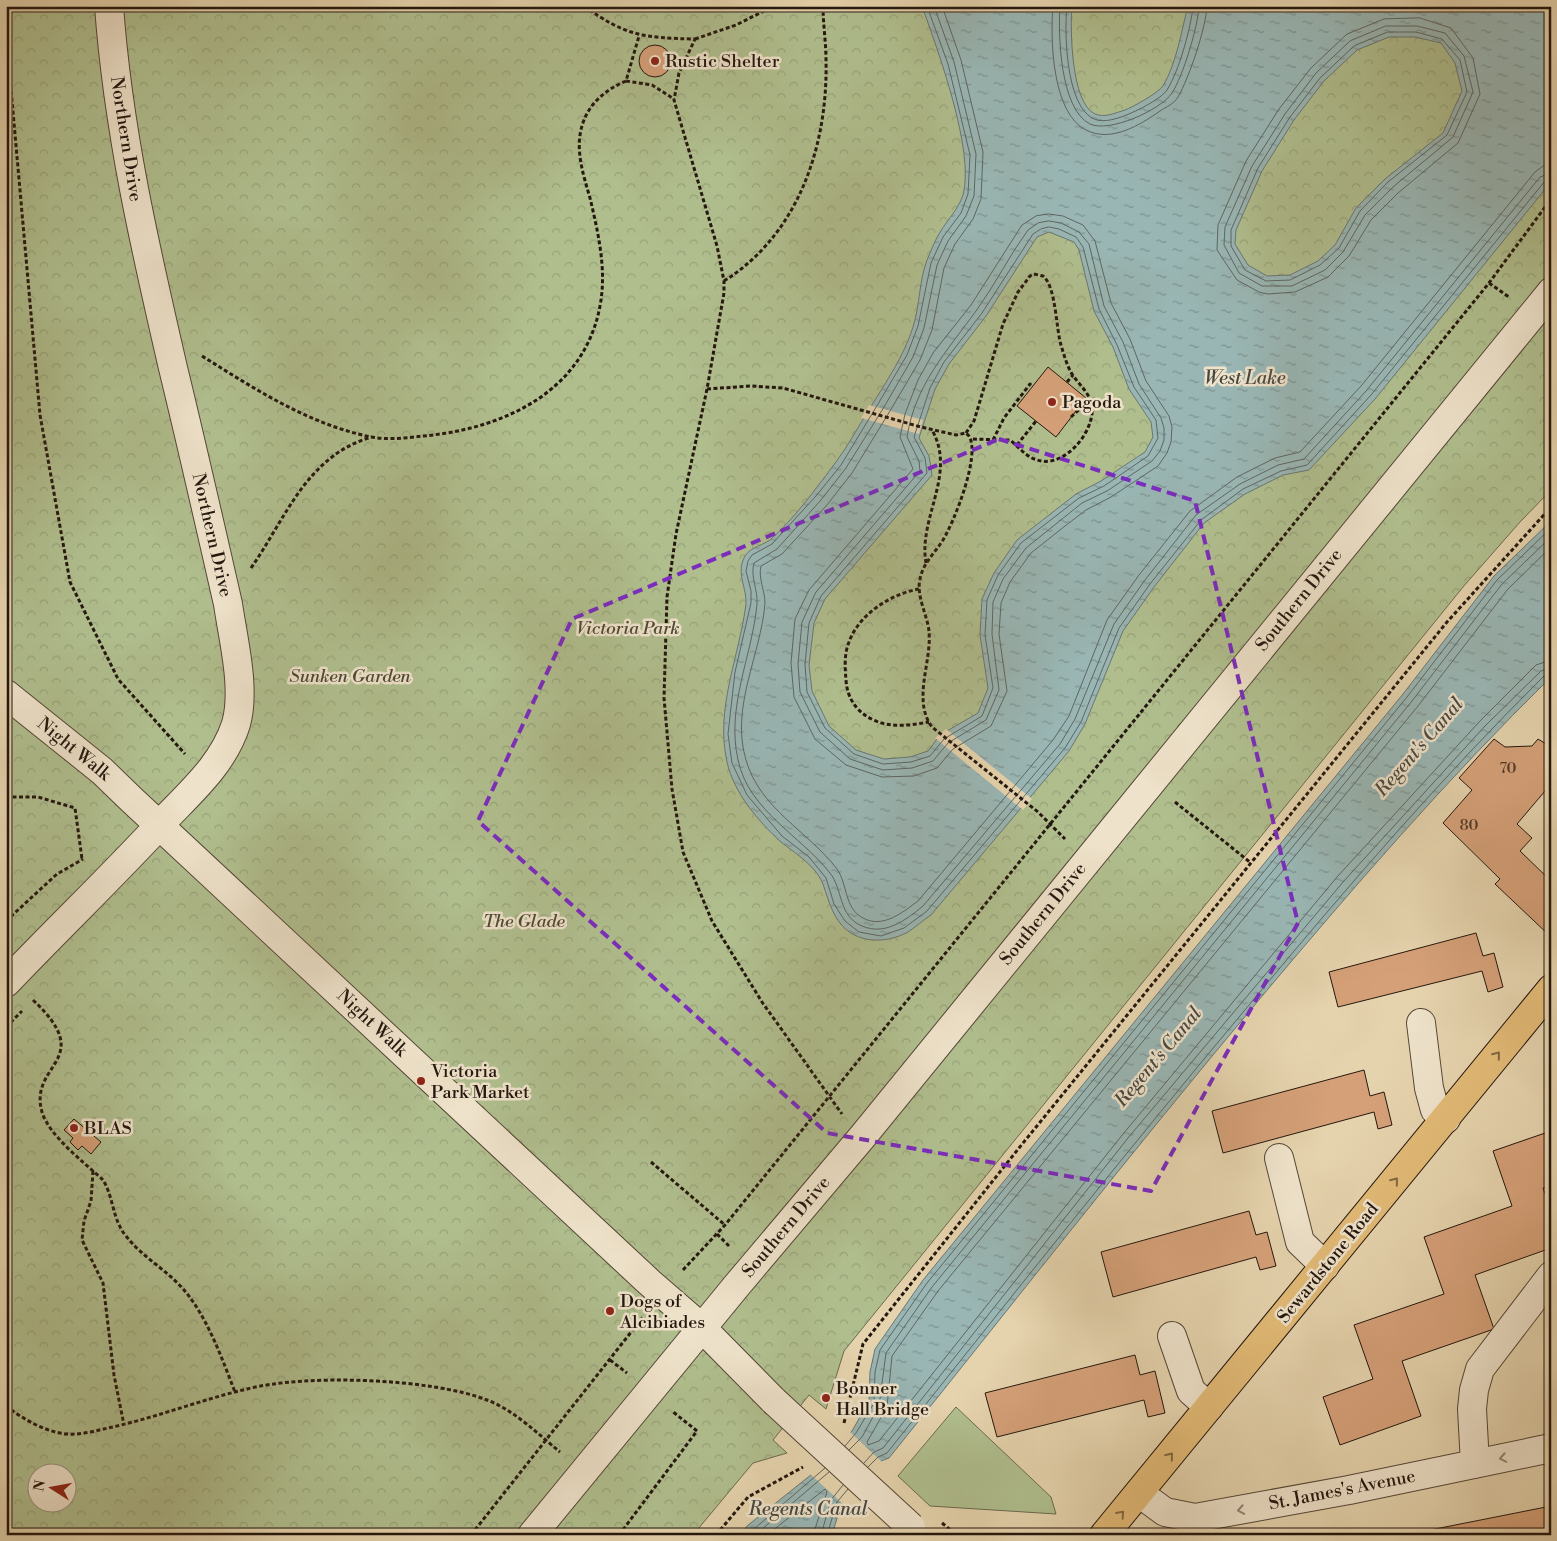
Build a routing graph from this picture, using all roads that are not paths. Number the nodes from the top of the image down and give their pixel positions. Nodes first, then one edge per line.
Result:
1 (109, 6) edge
2 (1551, 292) edge
3 (6, 694) edge
4 (160, 826) junction
5 (9, 980) edge
6 (1551, 989) edge
7 (1422, 1023) dead end
8 (1446, 1119) junction
9 (1279, 1158) dead end
10 (1325, 1266) junction
11 (1551, 1276) edge
12 (702, 1328) junction
13 (1172, 1336) dead end
14 (1210, 1407) junction
15 (1551, 1448) edge
16 (1475, 1464) junction
17 (1139, 1493) junction
18 (915, 1531) edge
19 (532, 1535) edge
20 (1104, 1535) edge

1 - 4 street, Northern Drive
2 - 12 street, Southern Drive
3 - 4 street, Night Walk
4 - 5 street, Northern Drive
4 - 12 street, Night Walk
8 -> 6 main road, Sewardstone Road
7 - 8 street
10 -> 8 main road, Sewardstone Road
9 - 10 street
10 - 14 main road, Sewardstone Road
11 - 16 street
12 - 18 street, Night Walk, bridge
12 - 19 street, Southern Drive
13 - 14 street
17 -> 14 main road, Sewardstone Road
15 -> 16 street, St. James's Avenue
16 -> 17 street, St. James's Avenue
20 -> 17 main road, Sewardstone Road

